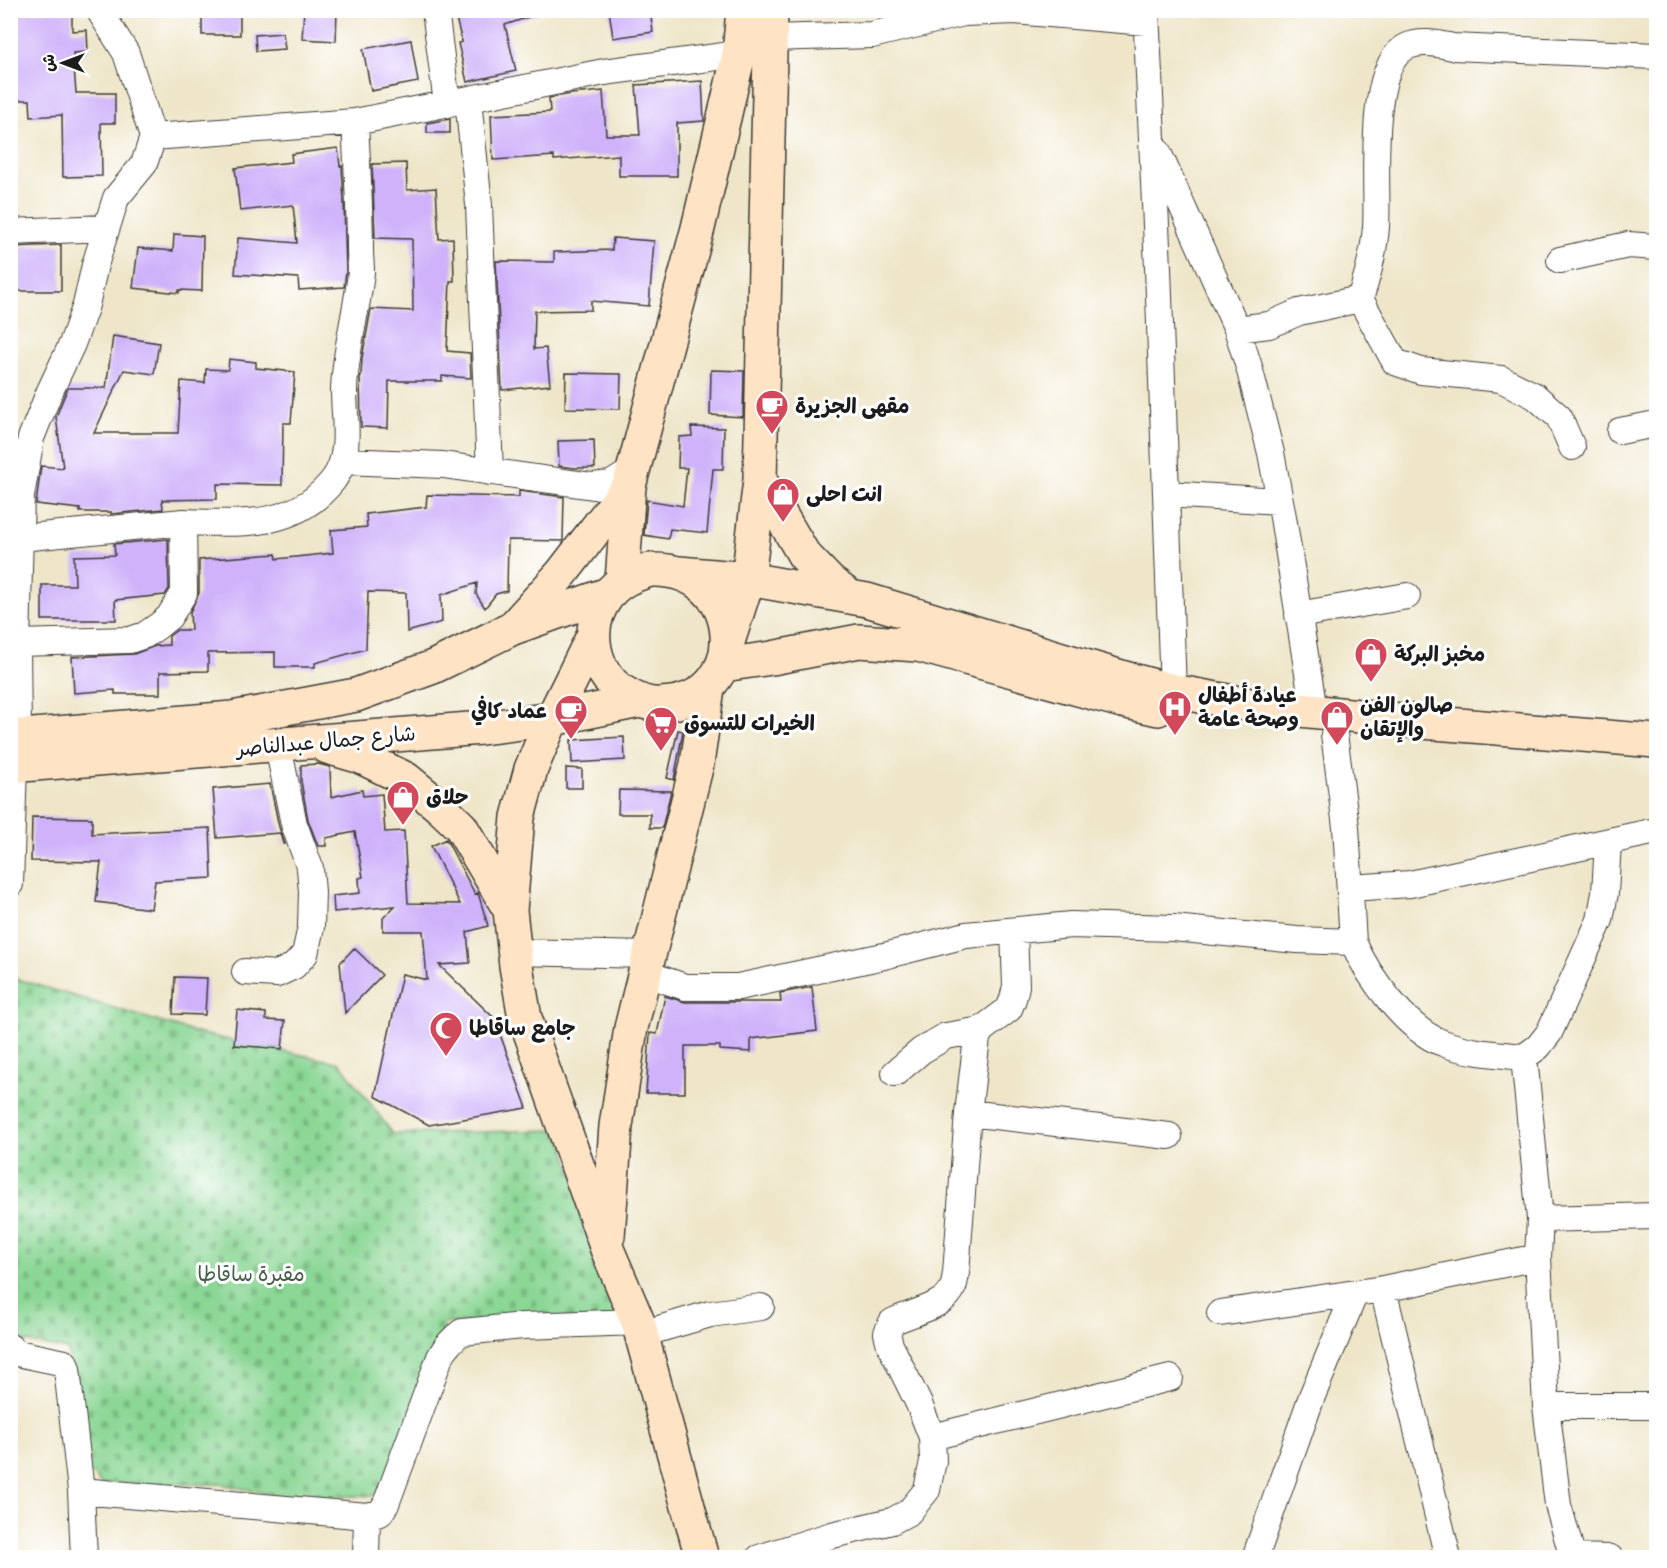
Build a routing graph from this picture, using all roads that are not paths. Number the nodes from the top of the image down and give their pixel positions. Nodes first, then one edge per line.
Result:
1 (99, 10) edge
2 (435, 10) edge
3 (743, 10) edge
4 (1146, 16) edge
5 (770, 24) edge
6 (739, 54) junction
7 (1656, 56) edge
8 (458, 102) junction
9 (355, 122) junction
10 (153, 137) junction
11 (1151, 137) junction
12 (106, 228) junction
13 (10, 232) edge
14 (1656, 247) edge
15 (1560, 260) dead end
16 (1360, 299) junction
17 (1237, 328) junction
18 (1656, 424) edge
19 (1620, 431) dead end
20 (1572, 447) dead end
21 (343, 461) junction
22 (490, 472) junction
23 (632, 477) junction
24 (760, 480) junction
25 (1166, 494) junction
26 (1280, 501) junction
27 (183, 522) junction
28 (20, 538) junction
29 (679, 573) junction
30 (748, 579) junction
31 (615, 588) junction
32 (1407, 596) dead end
33 (850, 597) junction
34 (1298, 615) junction
35 (513, 628) junction
36 (593, 636) junction
37 (17, 643) junction
38 (720, 666) junction
39 (1173, 691) junction
40 (639, 701) junction
41 (552, 719) junction
42 (1324, 723) junction
43 (1656, 741) edge
44 (314, 743) junction
45 (278, 746) junction
46 (13, 751) edge
47 (1656, 756) edge
48 (1656, 831) edge
49 (1608, 842) junction
50 (10, 884) edge
51 (1350, 888) junction
52 (510, 910) junction
53 (1014, 931) junction
54 (1353, 942) junction
55 (515, 952) junction
56 (647, 964) junction
57 (245, 972) dead end
58 (981, 1030) junction
59 (1524, 1057) junction
60 (895, 1073) dead end
61 (968, 1113) junction
62 (1169, 1136) dead end
63 (1656, 1216) edge
64 (1540, 1219) junction
65 (607, 1249) junction
66 (1538, 1257) junction
67 (1383, 1289) junction
68 (1355, 1293) junction
69 (761, 1308) dead end
70 (1220, 1314) dead end
71 (640, 1328) junction
72 (10, 1347) edge
73 (1170, 1378) dead end
74 (1546, 1406) junction
75 (1656, 1406) edge
76 (932, 1437) junction
77 (81, 1491) junction
78 (367, 1516) junction
79 (84, 1557) edge
80 (366, 1557) edge
81 (702, 1557) edge
82 (759, 1557) edge
83 (1255, 1557) edge
84 (1448, 1557) edge
85 (1573, 1557) edge
86 (1610, 1557) edge

1 - 10 street
2 - 8 street
3 - 6 main road
4 - 5 street
4 - 11 street
5 - 24 main road
6 - 8 street
6 - 23 main road
7 - 16 street
8 - 9 street
8 - 22 street
9 - 10 street
9 - 21 street
10 - 12 street
11 - 17 street
11 - 25 street
12 - 13 street
12 - 28 street
14 - 15 street
16 - 17 street
16 - 20 street
17 - 26 street
18 - 19 street
21 - 22 street
21 - 27 street
22 - 23 street
23 - 31 main road
23 - 35 main road
24 - 30 main road
24 - 33 main road
25 - 26 street
25 - 39 street
26 - 34 street
27 - 28 street
27 - 37 street
28 - 37 street
29 - 30 main road
29 - 31 main road
29 - 38 main road
30 - 33 main road
30 - 38 main road
31 - 35 main road, شارع جمال عبدالناصر
31 - 36 main road
32 - 34 street
33 - 39 main road
34 - 42 street
35 - 46 main road, شارع جمال عبدالناصر
36 - 40 main road
36 - 41 main road
37 - 46 street
38 - 40 main road
38 - 42 main road
38 - 56 main road
39 - 42 main road
40 - 41 main road, شارع جمال عبدالناصر
41 - 44 main road, شارع جمال عبدالناصر
41 - 52 main road
42 - 43 main road
42 - 47 main road
42 - 51 street
44 - 45 main road, شارع جمال عبدالناصر
44 - 52 main road
45 - 46 main road, شارع جمال عبدالناصر
45 - 57 street
46 - 50 street
48 - 49 street
49 - 51 street
49 - 59 street
51 - 54 street
52 - 55 main road
53 - 54 street
53 - 56 street
53 - 58 street
54 - 59 street
55 - 56 street
55 - 65 main road
56 - 65 main road
58 - 60 street
58 - 61 street
59 - 64 street
61 - 62 street
61 - 76 street
63 - 64 street
64 - 66 street
65 - 71 main road
66 - 67 street
66 - 74 street
67 - 68 street
67 - 84 street
68 - 70 street
68 - 83 street
69 - 71 street
71 - 78 street
71 - 81 main road
72 - 77 street
73 - 76 street
74 - 75 street
74 - 85 street
76 - 82 street
77 - 78 street
77 - 79 street
78 - 80 street
85 - 86 street

